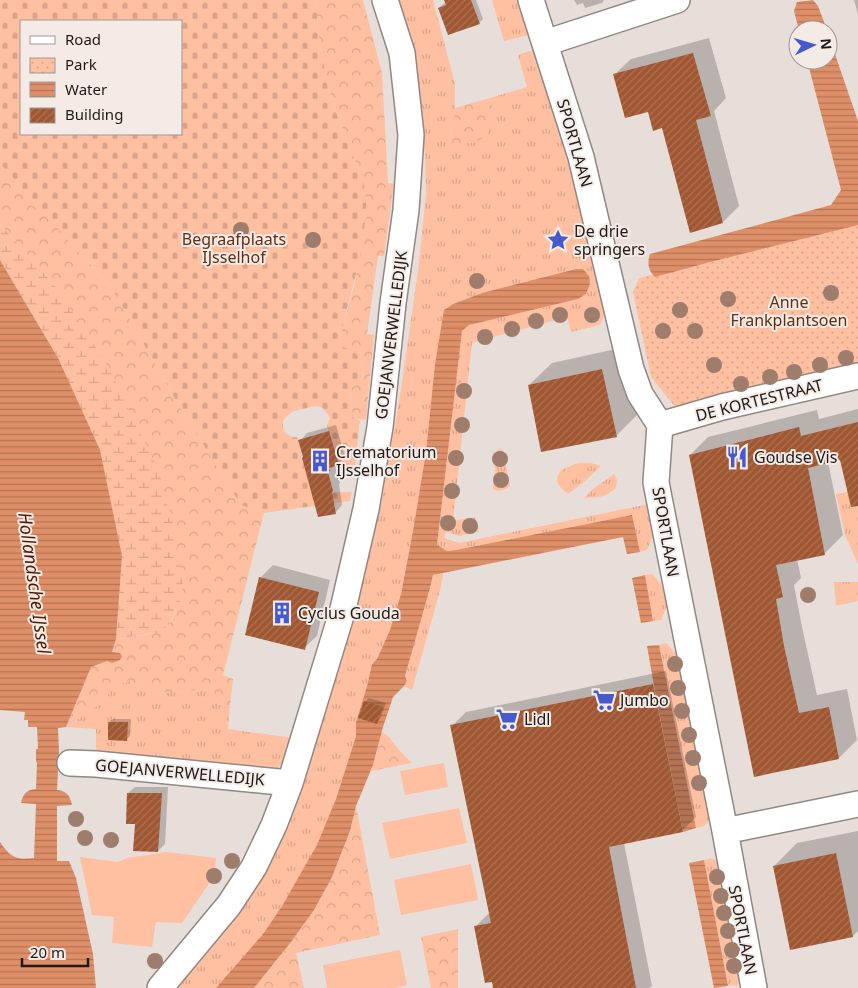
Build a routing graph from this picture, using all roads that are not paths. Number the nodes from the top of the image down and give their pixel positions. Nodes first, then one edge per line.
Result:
1 (385, 0) edge
2 (531, 0) edge
3 (677, 0) edge
4 (545, 43) junction
5 (858, 376) edge
6 (660, 425) junction
7 (70, 763) dead end
8 (290, 783) junction
9 (858, 804) edge
10 (724, 831) junction
11 (160, 988) edge
12 (754, 988) edge

1 - 8 street, GOEJANVERWELLEDIJK
2 - 4 street, SPORTLAAN
3 - 4 street
4 - 6 street, SPORTLAAN
5 - 6 street, DE KORTESTRAAT
6 - 10 street, SPORTLAAN
7 - 8 street, GOEJANVERWELLEDIJK
8 - 11 street, GOEJANVERWELLEDIJK
9 - 10 street
10 - 12 street, SPORTLAAN

